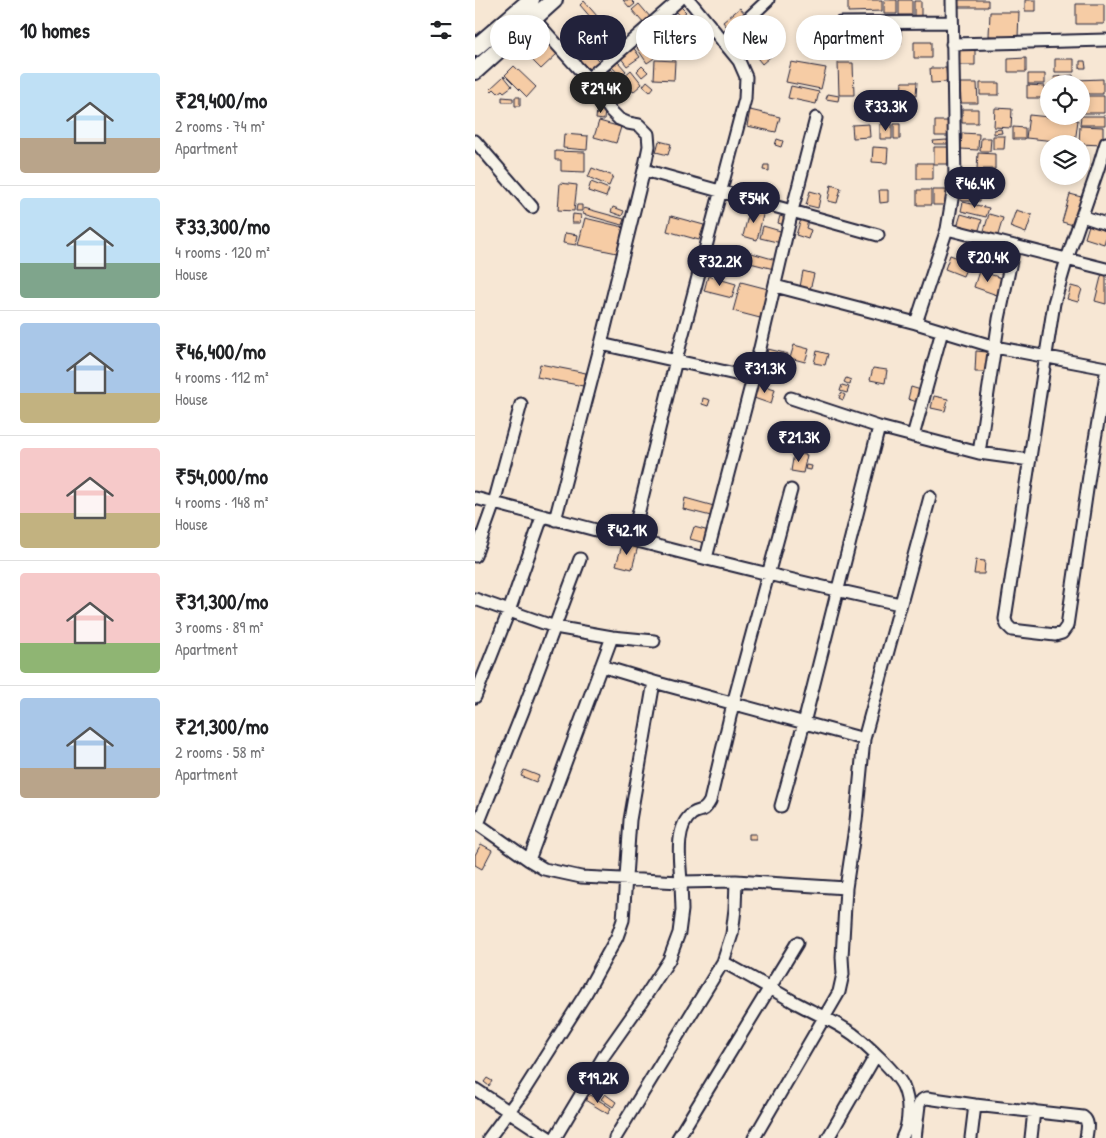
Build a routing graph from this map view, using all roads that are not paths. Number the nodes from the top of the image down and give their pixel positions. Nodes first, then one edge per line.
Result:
1 (531, 0) edge
2 (554, 0) edge
3 (679, 0) edge
4 (689, 0) edge
5 (768, 0) edge
6 (952, 0) edge
7 (536, 15) edge
8 (902, 22) edge
9 (952, 22) junction
10 (550, 37) edge
11 (1106, 40) edge
12 (723, 42) junction
13 (952, 44) junction
14 (475, 48) edge
15 (490, 57) edge
16 (475, 71) edge
17 (588, 79) junction
18 (816, 118) dead end
19 (475, 141) edge
20 (1106, 143) edge
21 (1102, 169) edge
22 (644, 170) junction
23 (720, 190) junction
24 (532, 207) dead end
25 (792, 211) junction
26 (1082, 216) junction
27 (1106, 224) edge
28 (947, 229) junction
29 (878, 235) dead end
30 (1014, 246) junction
31 (1067, 259) junction
32 (1106, 269) edge
33 (775, 286) junction
34 (916, 323) junction
35 (942, 331) junction
36 (601, 344) junction
37 (995, 347) junction
38 (1046, 357) junction
39 (676, 360) junction
40 (1106, 368) edge
41 (1106, 374) edge
42 (753, 378) junction
43 (791, 398) dead end
44 (521, 404) dead end
45 (879, 427) junction
46 (913, 436) junction
47 (979, 453) junction
48 (1030, 460) junction
49 (791, 490) dead end
50 (930, 497) dead end
51 (475, 498) edge
52 (494, 503) junction
53 (542, 517) junction
54 (555, 520) junction
55 (632, 539) junction
56 (475, 556) edge
57 (705, 558) junction
58 (580, 559) dead end
59 (769, 574) junction
60 (837, 591) junction
61 (475, 599) edge
62 (900, 604) junction
63 (509, 611) junction
64 (555, 627) junction
65 (612, 637) junction
66 (654, 641) dead end
67 (601, 666) junction
68 (654, 682) junction
69 (475, 697) edge
70 (733, 704) junction
71 (804, 723) junction
72 (864, 739) junction
73 (781, 806) dead end
74 (477, 823) edge
75 (529, 860) junction
76 (626, 879) junction
77 (735, 881) junction
78 (681, 882) junction
79 (846, 888) junction
80 (797, 943) dead end
81 (723, 962) junction
82 (769, 988) junction
83 (825, 1018) junction
84 (876, 1055) junction
85 (475, 1089) edge
86 (975, 1105) junction
87 (509, 1111) junction
88 (1034, 1112) junction
89 (557, 1137) edge
90 (489, 1138) edge
91 (615, 1138) edge
92 (679, 1138) edge
93 (754, 1138) edge
94 (828, 1138) edge
95 (902, 1138) edge
96 (915, 1138) edge
97 (971, 1138) edge
98 (1031, 1138) edge
99 (1086, 1138) edge

1 - 14 highway
2 - 7 highway
3 - 17 street
4 - 12 street
5 - 12 street
6 - 9 street
8 - 9 street
9 - 13 street
10 - 17 street
11 - 13 street
12 - 23 street
13 - 28 street
15 - 16 highway
17 - 22 street
18 - 25 street
19 - 24 street
20 - 21 street
21 - 26 street
22 - 23 street
22 - 36 street
23 - 25 street
23 - 39 street
25 - 29 street
25 - 33 street
26 - 27 street
26 - 31 street
28 - 30 street
28 - 34 street
30 - 31 street
30 - 37 street
31 - 32 street
31 - 38 street
33 - 34 street
33 - 42 street
34 - 35 street
35 - 37 street
35 - 46 street
36 - 39 street
36 - 54 street
37 - 38 street
37 - 47 street
38 - 40 street
38 - 48 street
39 - 42 street
39 - 55 street
41 - 48 street
42 - 57 street
43 - 45 street
44 - 52 street
45 - 46 street
45 - 60 street
46 - 47 street
47 - 48 street
49 - 59 street
50 - 62 street
51 - 52 street
52 - 53 street
52 - 56 street
53 - 54 street
53 - 63 street
54 - 55 street
55 - 57 street
57 - 59 street
58 - 64 street
59 - 60 street
59 - 70 street
60 - 62 street
60 - 71 street
61 - 63 street
62 - 72 street
63 - 64 street
63 - 69 street
64 - 65 street
64 - 74 street
65 - 66 street
65 - 67 street
67 - 68 street
67 - 75 street
68 - 70 street
68 - 76 street
70 - 71 street
70 - 78 street
71 - 72 street
71 - 73 street
72 - 79 street
74 - 75 street
75 - 76 street
76 - 78 street
76 - 87 street
77 - 78 street
77 - 79 street
77 - 81 street
78 - 89 street
79 - 83 street
80 - 82 street
81 - 82 street
81 - 91 street
82 - 83 street
82 - 92 street
83 - 84 street
83 - 93 street
84 - 94 street
84 - 95 street
85 - 87 street
86 - 88 street
86 - 96 street
86 - 97 street
87 - 89 street
87 - 90 street
88 - 98 street
88 - 99 street

